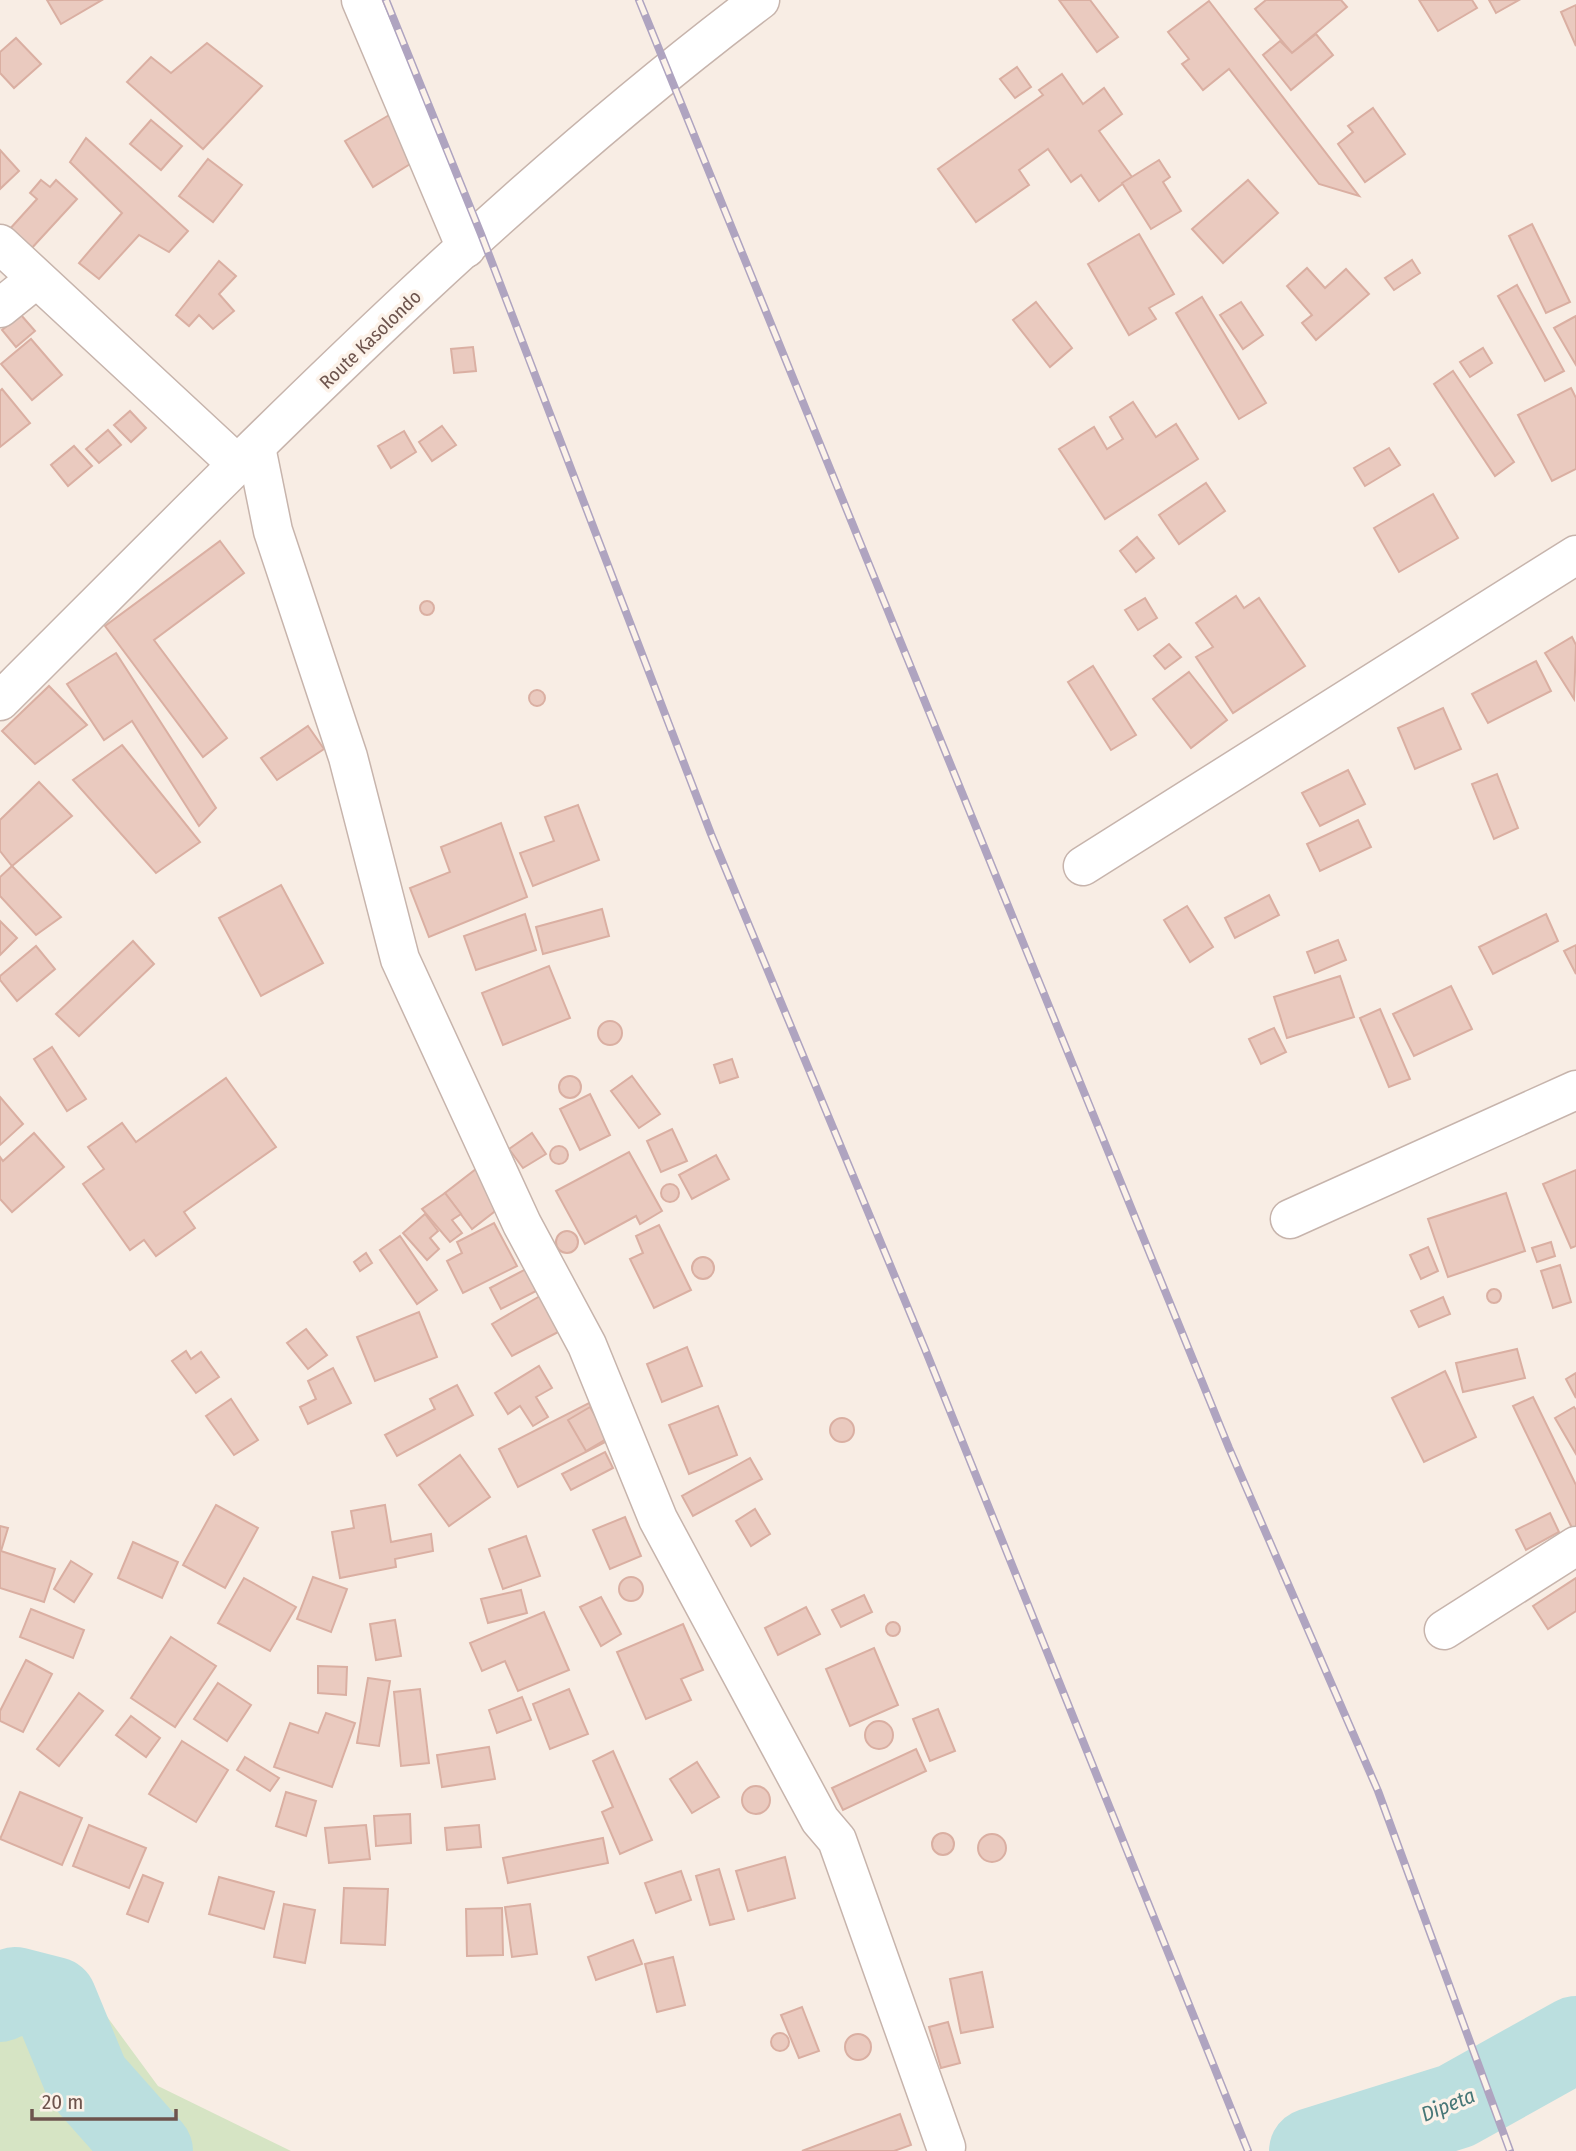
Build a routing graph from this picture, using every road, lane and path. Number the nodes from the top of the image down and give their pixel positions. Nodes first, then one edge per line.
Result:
1 (361, 0) edge
2 (760, 0) edge
3 (0, 244) edge
4 (466, 248) junction
5 (36, 279) junction
6 (0, 308) edge
7 (247, 456) junction
8 (1576, 555) edge
9 (0, 701) edge
10 (1083, 866) dead end
11 (1576, 1090) edge
12 (1290, 1219) dead end
13 (1576, 1546) edge
14 (1444, 1630) dead end
15 (946, 2147) dead end

1 - 4 street
2 - 4 street, Route Kasolondo
3 - 5 street
4 - 7 street, Route Kasolondo
5 - 6 street
5 - 7 street
7 - 9 street, Route Kasolondo
7 - 15 street
8 - 10 street
11 - 12 street
13 - 14 street

